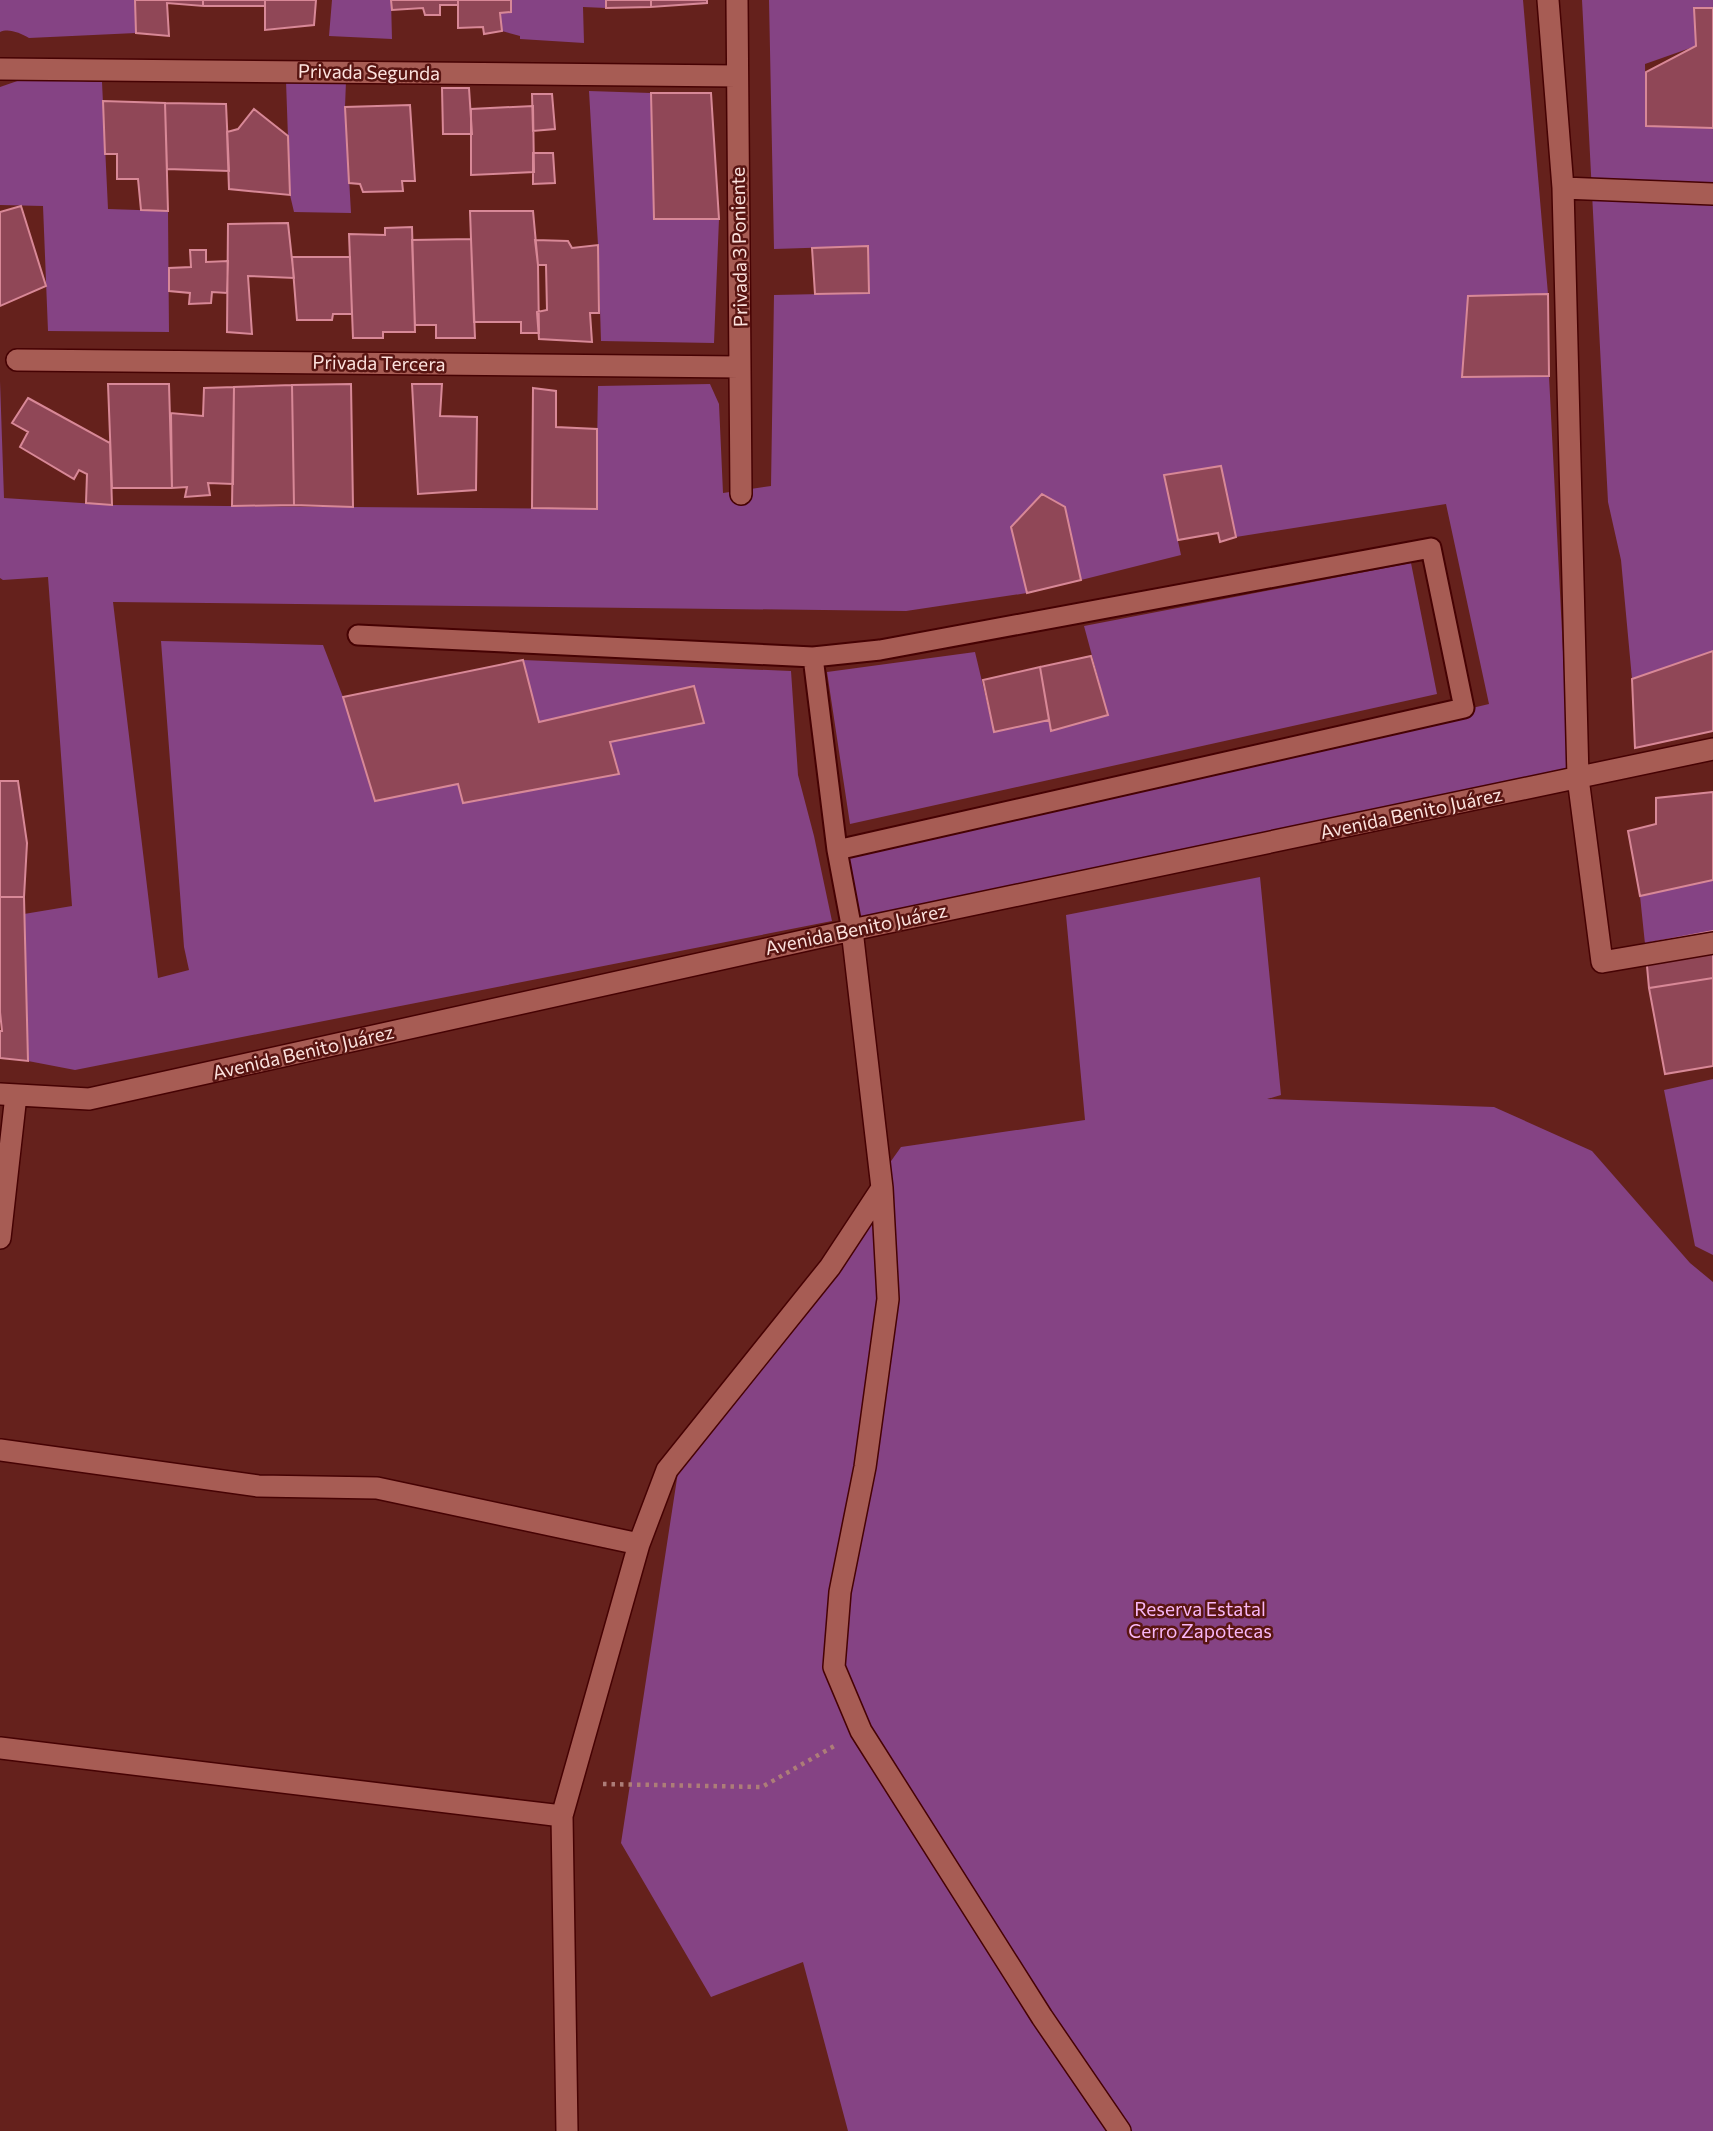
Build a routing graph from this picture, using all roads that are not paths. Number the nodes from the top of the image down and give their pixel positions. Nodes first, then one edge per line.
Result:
1 (737, 0) edge
2 (1548, 0) edge
3 (0, 69) edge
4 (737, 76) junction
5 (1563, 188) junction
6 (1713, 194) edge
7 (17, 360) dead end
8 (740, 367) junction
9 (741, 494) dead end
10 (358, 635) dead end
11 (813, 657) junction
12 (1713, 749) edge
13 (1578, 778) junction
14 (837, 850) junction
15 (852, 930) junction
16 (1713, 943) edge
17 (8, 1094) edge
18 (882, 1188) junction
19 (0, 1238) edge
20 (0, 1450) edge
21 (639, 1544) junction
22 (0, 1748) edge
23 (562, 1816) junction
24 (567, 2131) edge
25 (1120, 2131) edge

1 - 4 street, Privada 3 Poniente
2 - 5 street
3 - 4 street, Privada Segunda
4 - 8 street, Privada 3 Poniente
5 - 6 street
5 - 13 street
7 - 8 street, Privada Tercera
8 - 9 street, Privada 3 Poniente
10 - 11 lane
11 - 14 lane
11 - 14 lane
12 - 13 street, Avenida Benito Juárez
13 - 15 street, Avenida Benito Juárez
13 - 16 street
14 - 15 lane
15 - 17 street, Avenida Benito Juárez
15 - 18 street
17 - 19 street
18 - 21 street
18 - 25 street
20 - 21 street
21 - 23 street
22 - 23 street
23 - 24 street

